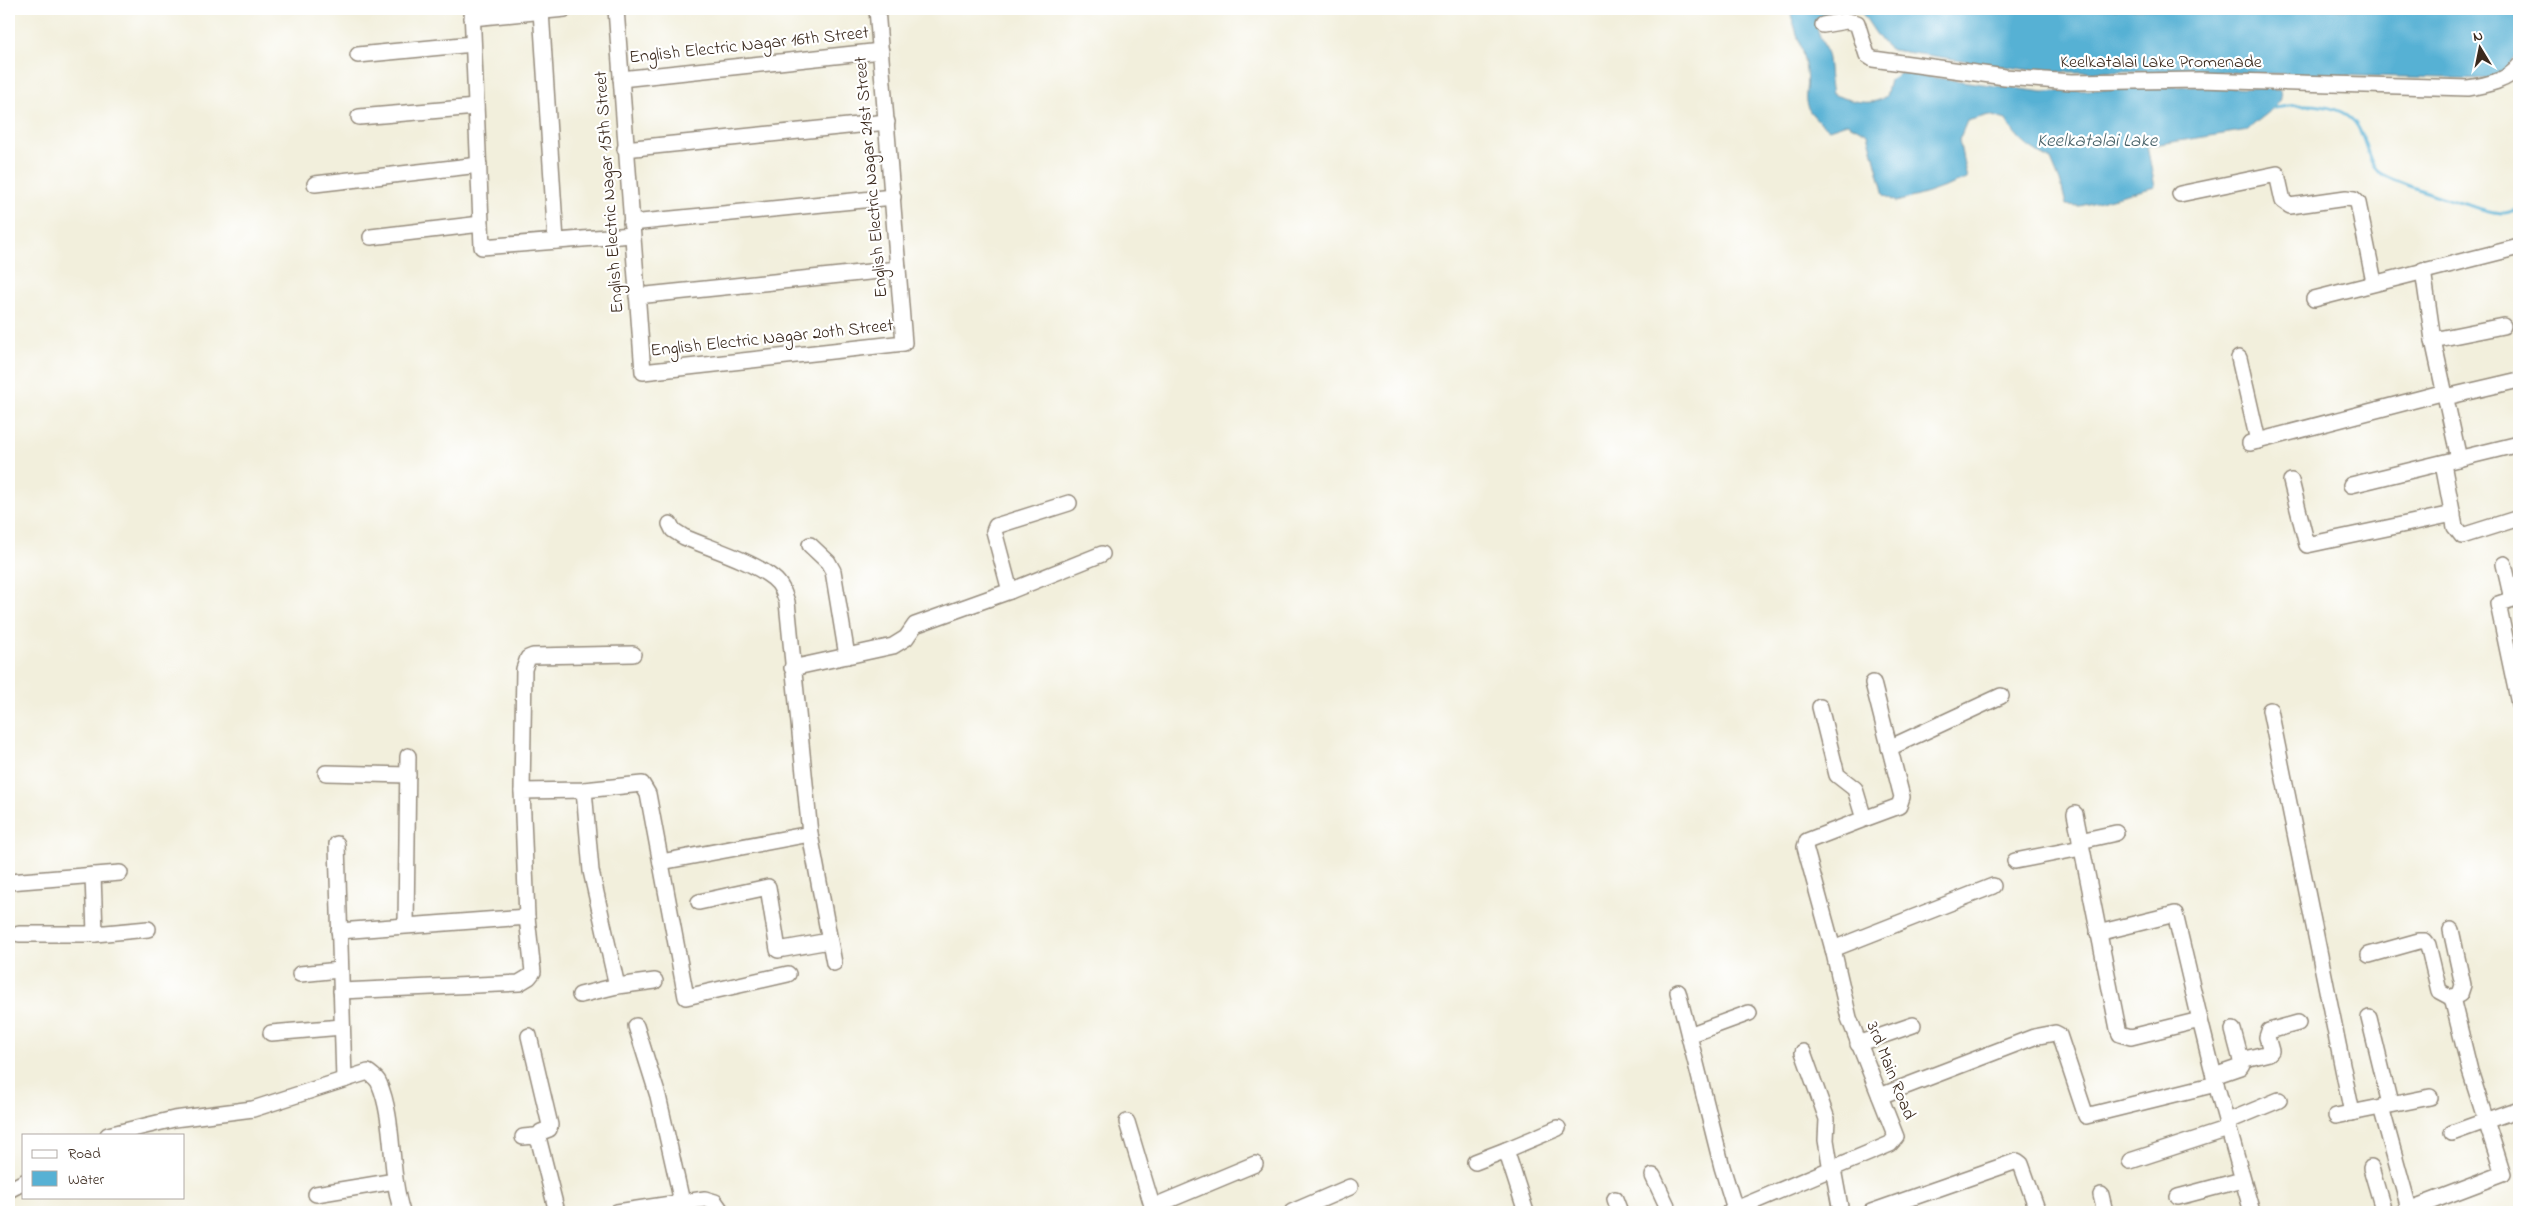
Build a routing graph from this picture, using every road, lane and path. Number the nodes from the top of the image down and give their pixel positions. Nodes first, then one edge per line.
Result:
1 (565, 9) edge
2 (616, 9) edge
3 (877, 9) edge
4 (541, 11) junction
5 (472, 13) edge
6 (1822, 25) dead end
7 (472, 44) junction
8 (881, 51) junction
9 (358, 56) dead end
10 (2519, 66) edge
11 (621, 79) junction
12 (476, 107) junction
13 (359, 117) dead end
14 (887, 122) junction
15 (626, 149) junction
16 (478, 165) junction
17 (315, 184) dead end
18 (2180, 194) dead end
19 (892, 196) junction
20 (481, 224) junction
21 (631, 229) junction
22 (372, 237) dead end
23 (556, 241) junction
24 (2519, 246) edge
25 (898, 269) junction
26 (2423, 270) junction
27 (2374, 282) junction
28 (637, 296) junction
29 (2314, 299) dead end
30 (2503, 326) dead end
31 (2433, 340) junction
32 (904, 342) joint
33 (2239, 358) dead end
34 (643, 372) joint
35 (2519, 380) edge
36 (2446, 395) junction
37 (2519, 444) edge
38 (2459, 459) junction
39 (2443, 464) junction
40 (2291, 481) dead end
41 (2351, 485) dead end
42 (1069, 503) dead end
43 (2453, 514) junction
44 (2519, 518) edge
45 (670, 524) dead end
46 (810, 545) dead end
47 (1102, 554) dead end
48 (2504, 564) dead end
49 (1010, 591) junction
50 (2516, 598) edge
51 (633, 654) dead end
52 (847, 656) junction
53 (792, 668) junction
54 (1873, 683) dead end
55 (2001, 696) dead end
56 (2519, 704) edge
57 (1820, 707) dead end
58 (2270, 710) dead end
59 (1890, 748) junction
60 (408, 756) dead end
61 (326, 773) dead end
62 (408, 775) junction
63 (584, 790) junction
64 (522, 791) junction
65 (2074, 814) dead end
66 (1864, 819) junction
67 (2116, 833) dead end
68 (810, 834) junction
69 (337, 844) dead end
70 (2081, 845) junction
71 (2016, 861) dead end
72 (661, 862) junction
73 (120, 873) dead end
74 (93, 875) junction
75 (9, 882) edge
76 (1993, 886) dead end
77 (699, 902) dead end
78 (527, 917) junction
79 (406, 925) junction
80 (148, 929) dead end
81 (2452, 930) dead end
82 (339, 931) junction
83 (2098, 933) junction
84 (19, 934) dead end
85 (95, 934) junction
86 (829, 941) junction
87 (1833, 949) junction
88 (2369, 955) dead end
89 (834, 963) dead end
90 (340, 970) junction
91 (300, 974) dead end
92 (788, 974) dead end
93 (655, 980) dead end
94 (617, 986) junction
95 (341, 991) junction
96 (1678, 992) dead end
97 (580, 995) dead end
98 (2452, 998) junction
99 (1749, 1013) dead end
100 (2369, 1018) dead end
101 (2200, 1020) junction
102 (2298, 1023) dead end
103 (1913, 1024) dead end
104 (636, 1026) dead end
105 (342, 1027) junction
106 (2234, 1030) dead end
107 (270, 1033) dead end
108 (1689, 1035) junction
109 (529, 1036) dead end
110 (1858, 1044) junction
111 (1803, 1052) dead end
112 (2241, 1060) junction
113 (344, 1080) junction
114 (2215, 1080) junction
115 (1880, 1096) junction
116 (2430, 1097) dead end
117 (2279, 1100) dead end
118 (2386, 1106) junction
119 (2519, 1109) edge
120 (2352, 1113) junction
121 (2336, 1116) dead end
122 (2486, 1120) junction
123 (1127, 1122) dead end
124 (2227, 1126) junction
125 (1558, 1128) dead end
126 (2452, 1133) dead end
127 (112, 1134) edge
128 (1506, 1150) junction
129 (2130, 1160) dead end
130 (1475, 1162) dead end
131 (1255, 1164) dead end
132 (2371, 1168) dead end
133 (1832, 1170) junction
134 (1653, 1176) dead end
135 (2242, 1180) junction
136 (395, 1182) junction
137 (22, 1183) edge
138 (1350, 1186) dead end
139 (9, 1190) edge
140 (316, 1194) dead end
141 (2101, 1195) dead end
142 (2178, 1197) dead end
143 (682, 1202) junction
144 (1153, 1209) edge
145 (1732, 1211) edge
146 (402, 1212) edge
147 (557, 1212) edge
148 (617, 1212) edge
149 (722, 1212) edge
150 (1292, 1212) edge
151 (1526, 1212) edge
152 (1670, 1212) edge
153 (1841, 1212) edge
154 (1871, 1212) edge
155 (2038, 1212) edge
156 (2105, 1212) edge
157 (2252, 1212) edge
158 (2384, 1212) edge
159 (2407, 1212) edge

1 - 4 street
2 - 11 street, English Electric Nagar 15th Street
3 - 8 street, English Electric Nagar 21st Street
4 - 5 street
4 - 23 street
5 - 7 street
6 - 10 street, Keelkatalai Lake Promenade
7 - 9 street
7 - 12 street
8 - 11 street, English Electric Nagar 16th Street
8 - 14 street, English Electric Nagar 21st Street
11 - 15 street, English Electric Nagar 15th Street
12 - 13 street
12 - 16 street
14 - 15 street
14 - 19 street, English Electric Nagar 21st Street
15 - 21 street, English Electric Nagar 15th Street
16 - 17 street
16 - 20 street
18 - 27 street
19 - 21 street
19 - 25 street, English Electric Nagar 21st Street
20 - 22 street
20 - 23 street
21 - 23 street
21 - 28 street, English Electric Nagar 15th Street
24 - 26 street
25 - 28 street
25 - 32 street, English Electric Nagar 21st Street
26 - 27 street
26 - 31 street
27 - 29 street
28 - 34 street, English Electric Nagar 15th Street
30 - 31 street
31 - 36 street
32 - 34 street, English Electric Nagar 20th Street
33 - 36 street
35 - 36 street
36 - 38 street
37 - 38 street
38 - 39 street
39 - 41 street
39 - 43 street
40 - 43 street
42 - 49 street
43 - 44 street
45 - 53 street
46 - 52 street
47 - 49 street
48 - 50 street
49 - 52 street
50 - 56 street
51 - 64 street
52 - 53 street
53 - 68 street
54 - 59 street
55 - 59 street
57 - 66 street
58 - 120 street
59 - 66 street
60 - 62 street
61 - 62 street
62 - 79 street
63 - 64 street
63 - 72 street
63 - 94 street
64 - 78 street
65 - 70 street
66 - 87 street, 3rd Main Road
67 - 70 street
68 - 72 street
68 - 86 street
69 - 82 street
70 - 71 street
70 - 83 street
72 - 92 street
73 - 74 street
74 - 75 street
74 - 85 street
76 - 87 street
77 - 86 street
78 - 79 street
78 - 95 street
79 - 82 street
80 - 85 street
81 - 98 street
82 - 90 street
83 - 101 street
83 - 101 street
84 - 85 street
86 - 89 street
87 - 110 street, 3rd Main Road
88 - 98 street
90 - 91 street
90 - 95 street
93 - 94 street
94 - 97 street
95 - 105 street
96 - 108 street
98 - 122 street
99 - 108 street
100 - 118 street
101 - 114 street
102 - 112 street
103 - 110 street
104 - 143 street
105 - 107 street
105 - 113 street
106 - 112 street
108 - 145 street
109 - 147 street
110 - 115 street, 3rd Main Road
111 - 133 street
112 - 114 street
113 - 127 street
113 - 136 street
114 - 115 street
114 - 124 street
115 - 133 street, 3rd Main Road
116 - 118 street
117 - 124 street
118 - 120 street
118 - 159 street
119 - 122 street
120 - 121 street
122 - 126 street
122 - 159 street
123 - 144 street
124 - 129 street
124 - 135 street
125 - 128 street
128 - 130 street
128 - 151 street
131 - 144 street
132 - 158 street
133 - 145 street, 3rd Main Road
133 - 153 street
134 - 152 street
135 - 142 street
135 - 157 street
136 - 140 street
136 - 146 street
137 - 139 street
138 - 150 street
141 - 156 street
143 - 148 street
143 - 149 street
154 - 155 street

